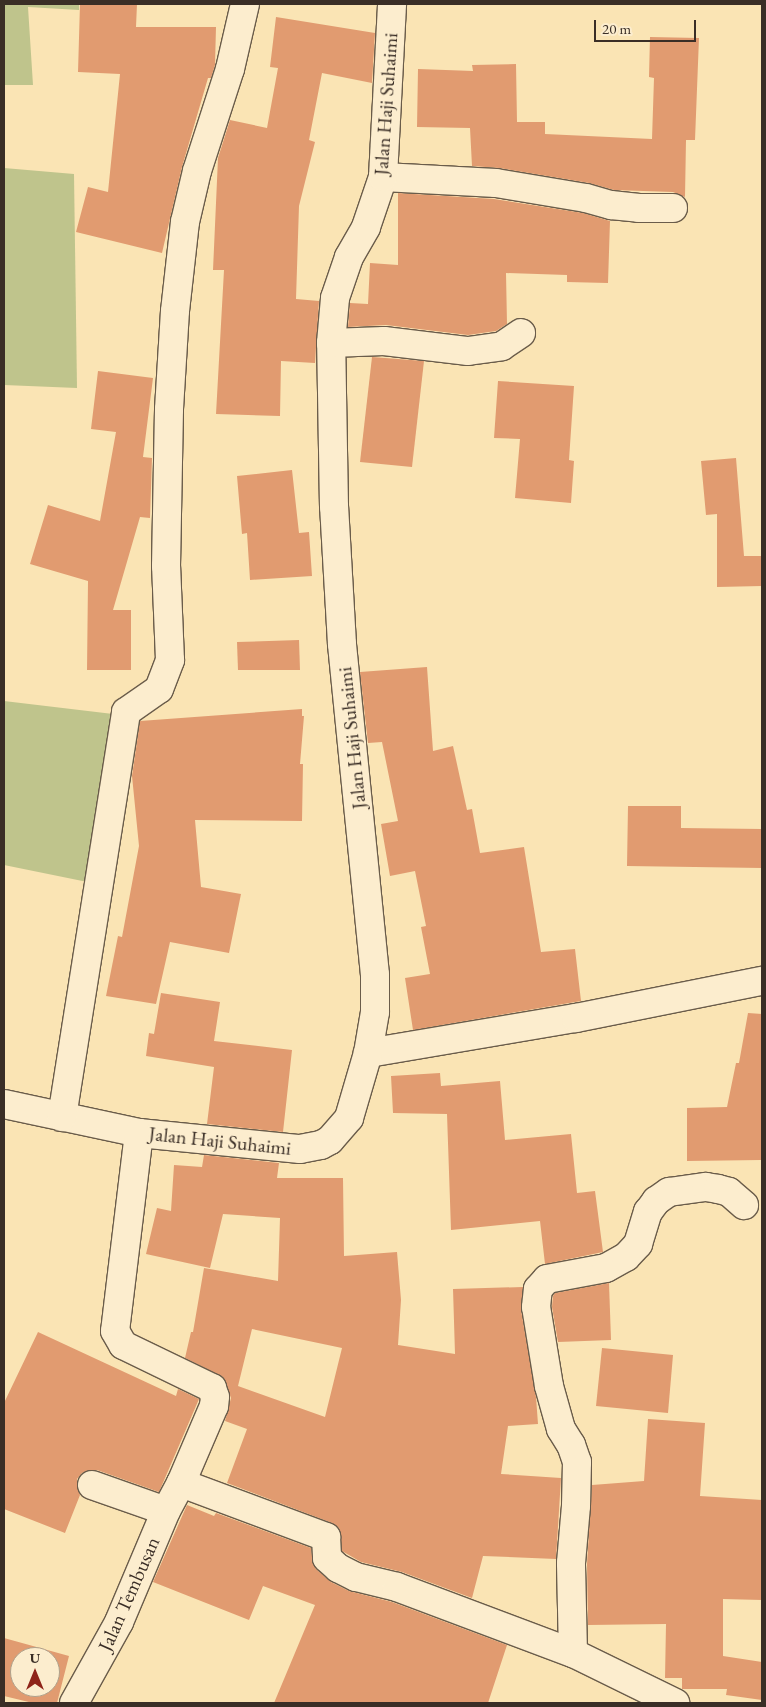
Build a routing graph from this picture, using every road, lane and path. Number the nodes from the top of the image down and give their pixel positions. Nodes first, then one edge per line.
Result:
1 (245, 4) edge
2 (392, 4) edge
3 (383, 176) junction
4 (673, 208) dead end
5 (522, 333) dead end
6 (331, 343) junction
7 (762, 981) edge
8 (368, 1053) junction
9 (4, 1104) edge
10 (62, 1117) junction
11 (139, 1133) junction
12 (744, 1205) dead end
13 (182, 1483) junction
14 (92, 1485) dead end
15 (166, 1511) junction
16 (573, 1653) junction
17 (74, 1703) edge
18 (675, 1703) edge

1 - 10 street
2 - 3 street, Jalan Haji Suhaimi
3 - 4 street
3 - 6 street, Jalan Haji Suhaimi
5 - 6 street
6 - 8 street, Jalan Haji Suhaimi
7 - 8 street
8 - 11 street, Jalan Haji Suhaimi
9 - 10 street, Jalan Haji Suhaimi
10 - 11 street, Jalan Haji Suhaimi
11 - 13 street, Jalan Tembusan
12 - 16 street
13 - 15 street, Jalan Tembusan
13 - 16 street
14 - 15 street
15 - 17 street, Jalan Tembusan
16 - 18 street

